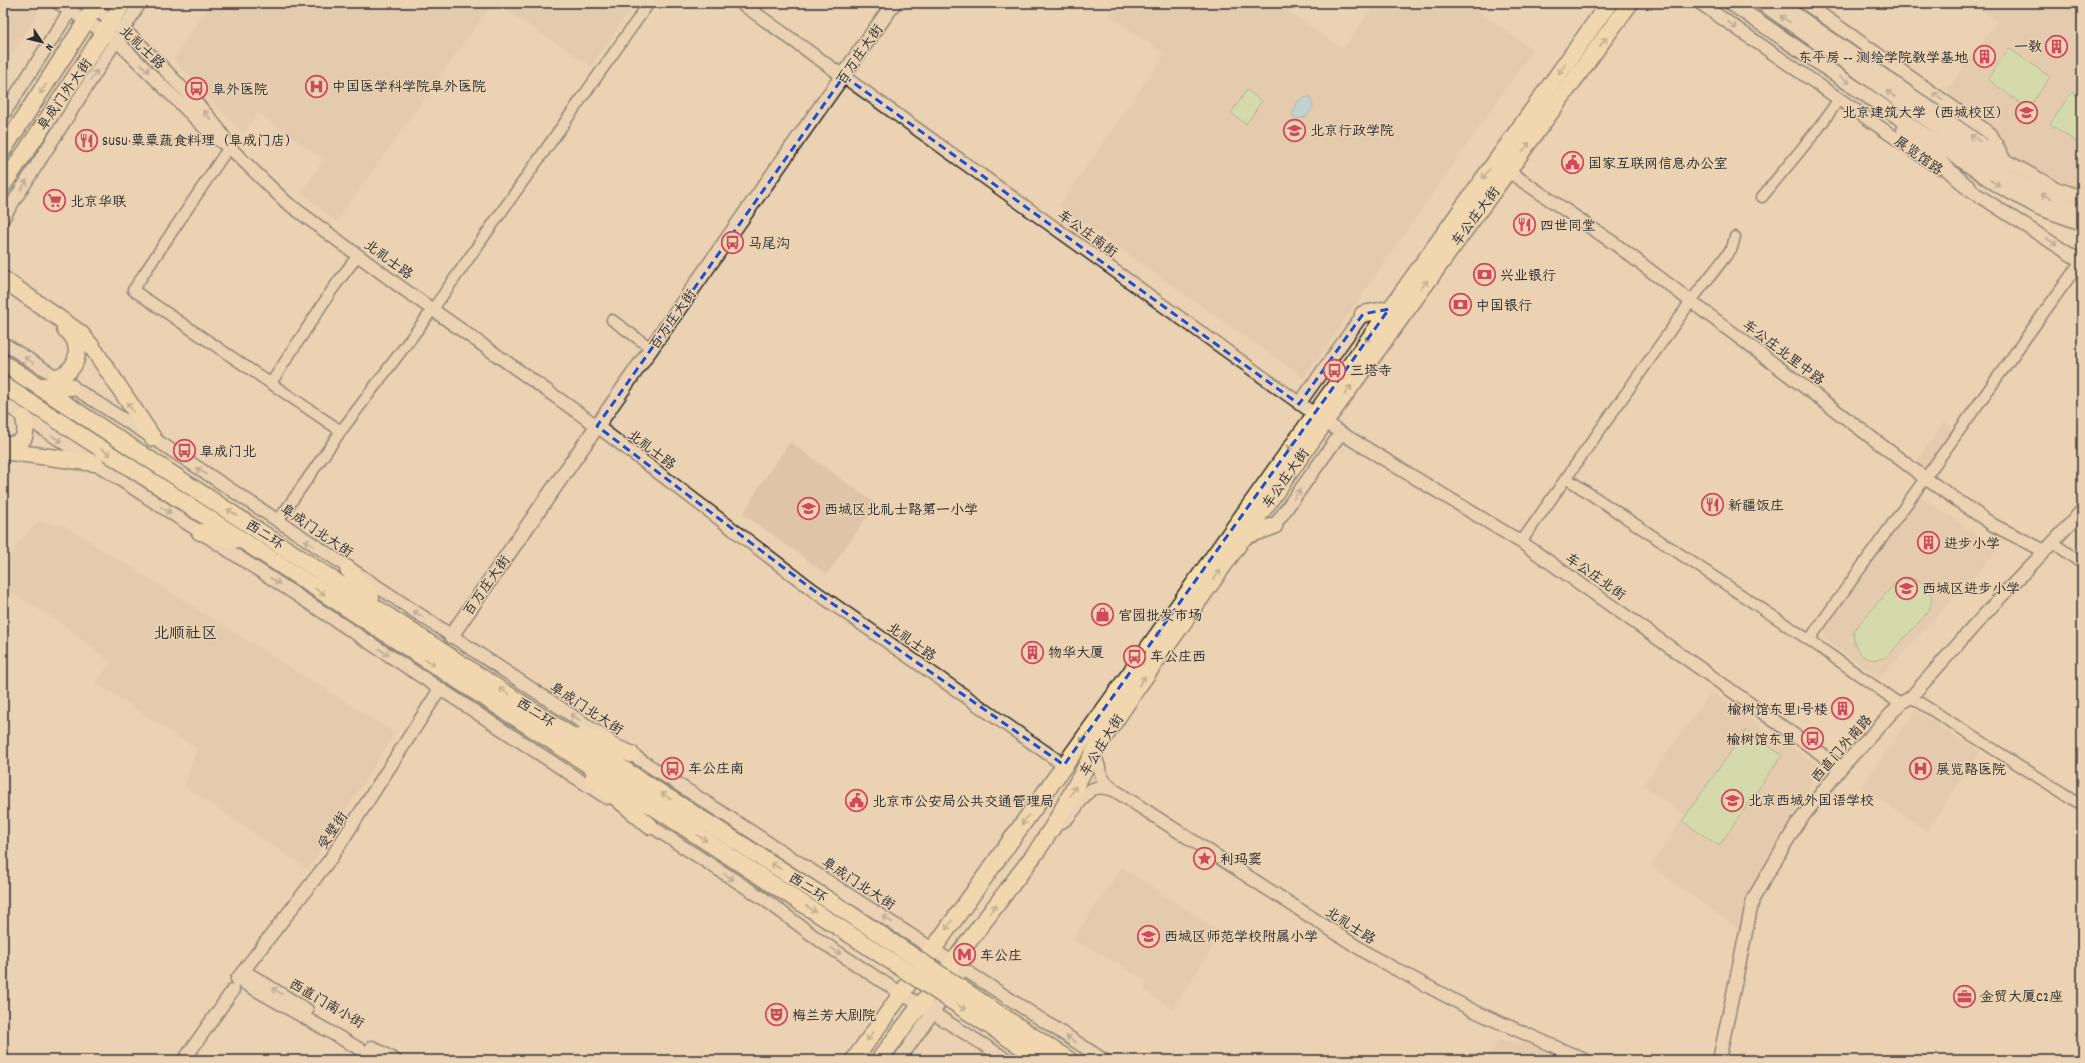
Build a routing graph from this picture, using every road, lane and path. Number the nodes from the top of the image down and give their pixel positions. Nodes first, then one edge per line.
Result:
1 (58, 3) edge
2 (123, 3) edge
3 (140, 3) edge
4 (649, 3) edge
5 (741, 3) edge
6 (894, 3) edge
7 (1609, 3) edge
8 (1630, 3) edge
9 (1700, 3) edge
10 (1731, 3) edge
11 (1762, 3) edge
12 (1780, 3) edge
13 (1804, 3) edge
14 (73, 7) edge
15 (91, 9) edge
16 (115, 31) junction
17 (1843, 47) junction
18 (844, 76) junction
19 (1859, 90) junction
20 (1839, 99) junction
21 (3, 115) edge
22 (229, 147) junction
23 (3, 150) edge
24 (2005, 160) junction
25 (1508, 171) junction
26 (3, 185) edge
27 (1972, 191) junction
28 (1762, 196) dead end
29 (2082, 197) edge
30 (2082, 211) edge
31 (3, 218) edge
32 (2082, 224) edge
33 (1735, 237) dead end
34 (358, 255) junction
35 (2082, 262) edge
36 (3, 279) edge
37 (3, 286) edge
38 (1691, 302) junction
39 (433, 309) junction
40 (1389, 309) junction
41 (1363, 314) joint
42 (612, 320) dead end
43 (3, 342) edge
44 (652, 348) junction
45 (3, 363) edge
46 (56, 378) junction
47 (271, 383) junction
48 (3, 385) edge
49 (40, 386) junction
50 (71, 387) junction
51 (3, 403) edge
52 (1299, 404) junction
53 (24, 418) junction
54 (1319, 418) junction
55 (597, 426) junction
56 (341, 431) junction
57 (1341, 433) junction
58 (153, 438) junction
59 (3, 444) edge
60 (3, 451) edge
61 (95, 463) junction
62 (1566, 478) junction
63 (1925, 478) junction
64 (2082, 510) edge
65 (282, 515) dead end
66 (1274, 526) joint
67 (200, 532) junction
68 (1243, 537) junction
69 (243, 541) junction
70 (1521, 542) junction
71 (2049, 547) junction
72 (2082, 564) edge
73 (348, 569) junction
74 (381, 610) junction
75 (450, 636) junction
76 (1809, 640) junction
77 (440, 689) junction
78 (1912, 697) junction
79 (1900, 704) junction
80 (544, 727) junction
81 (1094, 752) junction
82 (631, 754) junction
83 (1064, 765) junction
84 (1841, 768) junction
85 (1114, 790) junction
86 (2082, 805) edge
87 (1054, 825) junction
88 (650, 826) junction
89 (932, 949) junction
90 (959, 966) junction
91 (238, 980) junction
92 (901, 993) junction
93 (926, 1009) junction
94 (1019, 1036) junction
95 (184, 1060) edge
96 (379, 1060) edge
97 (395, 1060) edge
98 (854, 1060) edge
99 (879, 1060) edge
100 (899, 1060) edge
101 (1008, 1060) edge
102 (1042, 1060) edge
103 (1069, 1060) edge
104 (1104, 1060) edge
105 (1585, 1060) edge
106 (1719, 1060) edge

1 - 14 street, 北礼士路
2 - 16 main road, 阜成门外大街
3 - 16 street
4 - 39 street
5 - 18 street, 车公庄南街
6 - 18 main road, 百万庄大街
7 -> 40 main road, 车公庄大街
25 -> 8 main road, 车公庄大街
9 -> 20 street, 展览馆路
10 -> 19 main road, 展览馆路
30 -> 11 main road
12 - 17 street
13 - 17 street
24 -> 13 street
14 - 15 street, 北礼士路
14 - 21 street
15 - 16 street, 北礼士路
15 -> 23 main road, 阜成门外大街
16 - 22 street, 北礼士路
16 - 26 main road, 阜成门外大街
31 -> 16 street
24 -> 17 street
18 - 44 main road, 百万庄大街
18 - 52 street, 车公庄南街
19 - 27 main road
19 -> 32 main road, 展览馆路
20 - 27 street, 展览馆路
20 - 28 street
22 - 34 street, 北礼士路
22 - 47 street
24 - 29 street
25 - 38 street, 车公庄北里中路
54 -> 25 main road, 车公庄大街
27 -> 35 street, 展览馆路
33 - 38 street
34 - 39 street, 北礼士路
34 - 47 street
35 - 63 street
58 -> 36 main road
37 - 46 main road
38 - 62 street
38 - 63 street, 车公庄北里中路
39 - 55 street, 北礼士路
39 - 56 street
40 - 41 main road
40 -> 54 main road, 车公庄大街
41 - 52 street
42 - 44 street
46 -> 43 street, 阜成门北大街
44 - 55 main road, 百万庄大街
45 - 49 main road, 西二环
46 - 50 street, 阜成门北大街
47 - 56 street
48 -> 69 main road, 西二环
49 - 50 main road
74 -> 49 main road, 西二环
50 - 58 street, 阜成门北大街
51 - 53 street
52 - 54 street, 车公庄南街
53 - 59 main road
53 -> 61 street
54 - 57 street, 车公庄北街
54 - 68 main road, 车公庄大街
54 -> 83 main road, 车公庄大街
55 - 75 main road, 百万庄大街
55 - 83 street, 北礼士路
56 - 65 street
66 -> 57 street
57 - 70 street, 车公庄北街
73 -> 58 street, 阜成门北大街
60 - 61 main road
61 -> 67 street
62 - 70 street
62 - 76 street
63 - 71 street, 车公庄北里中路
63 - 76 street
64 - 71 street, 西直门外南路
66 - 68 main road
67 - 69 main road
67 -> 77 street
81 -> 68 main road, 车公庄大街
69 -> 80 main road, 西二环
70 - 84 street, 车公庄北街
71 - 72 street
71 - 78 street, 西直门外南路
73 - 74 main road
75 -> 73 street, 阜成门北大街
80 -> 74 main road, 西二环
82 -> 75 street, 阜成门北大街
76 - 79 street
77 - 88 street
77 - 91 street, 受壁街
78 - 79 street, 西直门外南路
78 - 86 street
79 - 84 street, 西直门外南路
80 - 82 main road
80 - 88 main road
80 -> 94 main road, 西二环, bridge
94 -> 80 main road, 西二环, bridge
81 - 85 street, 北礼士路
87 -> 81 main road, 车公庄大街
89 -> 82 street, 阜成门北大街
83 -> 89 main road, 车公庄大街
84 - 106 street, 西直门外南路
85 - 87 street, 北礼士路
85 - 105 street, 北礼士路
90 -> 87 main road, 车公庄大街
88 -> 92 street
89 - 90 street, 阜成门北大街
89 - 92 main road, 车公庄大街
90 - 93 main road, 车公庄大街
104 -> 90 street, 阜成门北大街
91 - 95 street, 受壁街
91 - 96 street, 西直门南小街
97 -> 91 street, 西直门南小街
92 - 93 street
92 -> 98 main road, 车公庄大街
93 - 99 main road, 车公庄大街
93 - 100 street
93 - 101 street
94 - 102 main road, 西二环
94 - 103 main road, 西二环

